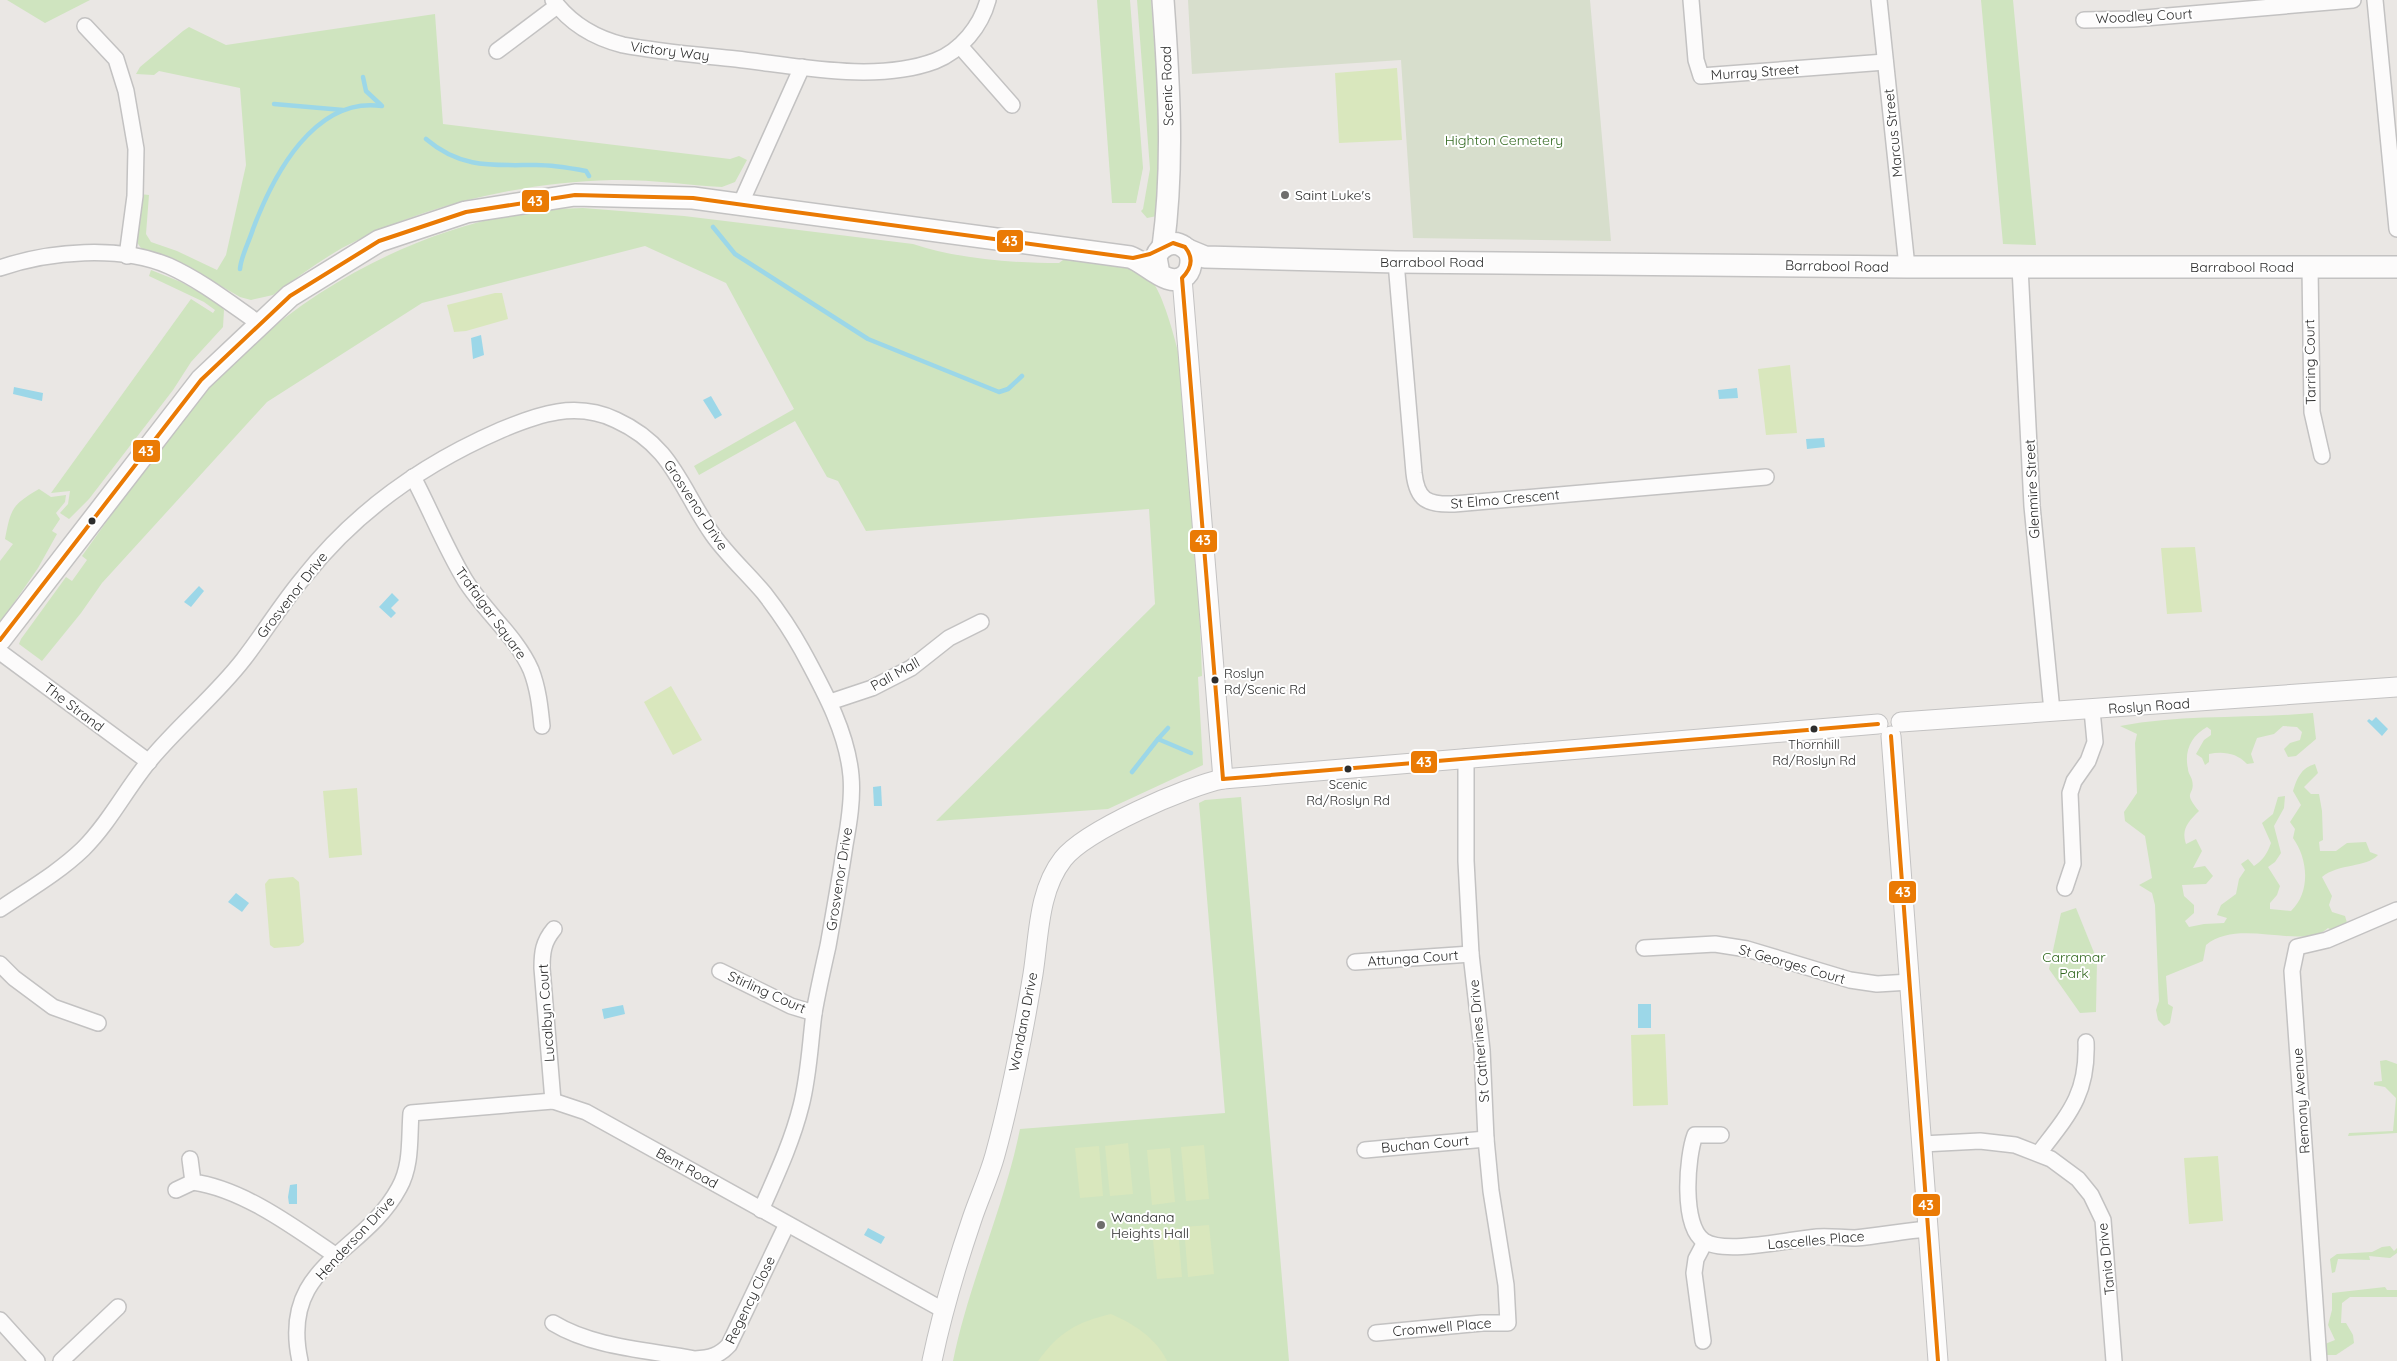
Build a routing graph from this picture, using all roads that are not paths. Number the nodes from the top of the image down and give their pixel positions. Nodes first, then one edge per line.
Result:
1 (988, 0) edge
2 (1163, 0) edge
3 (1691, 0) edge
4 (1879, 0) edge
5 (2353, 0) edge
6 (2375, 0) edge
7 (555, 3) edge
8 (2084, 20) dead end
9 (85, 26) dead end
10 (960, 46) junction
11 (497, 51) dead end
12 (1885, 62) junction
13 (802, 67) junction
14 (1012, 105) dead end
15 (1169, 172) junction
16 (740, 205) junction
17 (2397, 229) edge
18 (1161, 248) junction
19 (1186, 248) junction
20 (127, 256) junction
21 (1133, 258) junction
22 (1277, 259) junction
23 (1396, 262) junction
24 (1907, 267) junction
25 (2020, 267) junction
26 (2310, 267) junction
27 (2397, 267) edge
28 (0, 268) edge
29 (1173, 276) junction
30 (260, 324) junction
31 (2322, 456) dead end
32 (1766, 477) dead end
33 (413, 478) junction
34 (981, 622) dead end
35 (0, 640) edge
36 (0, 652) edge
37 (2397, 687) edge
38 (830, 702) junction
39 (2092, 710) junction
40 (2052, 711) junction
41 (542, 726) dead end
42 (1890, 727) junction
43 (1466, 757) junction
44 (149, 762) junction
45 (1223, 779) junction
46 (2064, 888) dead end
47 (0, 909) edge
48 (2397, 910) edge
49 (554, 929) dead end
50 (1644, 948) dead end
51 (1471, 954) junction
52 (1355, 962) dead end
53 (0, 964) edge
54 (720, 971) dead end
55 (1910, 982) junction
56 (814, 1013) junction
57 (98, 1023) dead end
58 (2086, 1042) dead end
59 (553, 1100) junction
60 (411, 1113) joint
61 (1721, 1135) dead end
62 (1486, 1139) junction
63 (1922, 1144) junction
64 (1365, 1150) dead end
65 (2039, 1154) junction
66 (190, 1159) dead end
67 (193, 1182) junction
68 (176, 1190) dead end
69 (761, 1210) junction
70 (787, 1224) junction
71 (1927, 1228) junction
72 (1705, 1242) junction
73 (335, 1255) junction
74 (118, 1308) dead end
75 (943, 1310) junction
76 (0, 1320) edge
77 (1508, 1323) joint
78 (553, 1324) dead end
79 (1376, 1333) dead end
80 (1703, 1341) dead end
81 (36, 1361) edge
82 (61, 1361) edge
83 (300, 1361) edge
84 (932, 1361) edge
85 (1938, 1361) edge
86 (2114, 1361) edge
87 (2319, 1361) edge

1 - 10 street, Victory Way
2 - 15 main road, Scenic Road
3 - 12 street, Murray Street
4 - 12 street, Marcus Street
5 - 8 street, Woodley Court
6 - 17 street
7 - 11 street
7 - 13 street, Victory Way
9 - 20 street
10 - 13 street, Victory Way
10 - 14 street
12 - 24 street, Marcus Street
13 - 16 street
15 - 18 main road, Scenic Road
15 - 19 main road, Scenic Road
16 - 21 main road
16 - 30 main road
18 - 19 main road
18 - 21 main road
18 - 29 main road
19 - 22 main road, Barrabool Road
19 - 29 main road
20 - 28 street
20 - 30 street
21 - 29 main road
22 - 23 main road, Barrabool Road
22 - 29 main road, Barrabool Road
23 - 24 main road, Barrabool Road
23 - 32 street, St Elmo Crescent
24 - 25 main road, Barrabool Road
25 - 26 main road, Barrabool Road
25 - 40 street, Glenmire Street
26 - 27 main road, Barrabool Road
26 - 31 street, Tarring Court
29 - 45 street
30 - 35 main road
33 - 38 street, Grosvenor Drive
33 - 41 street, Trafalgar Square
33 - 44 street, Grosvenor Drive
34 - 38 street, Pall Mall
36 - 44 street, The Strand
37 - 39 street, Roslyn Road
38 - 56 street, Grosvenor Drive
39 - 40 street, Roslyn Road
39 - 46 street
40 - 42 street, Roslyn Road
42 - 43 street, Roslyn Road
42 - 55 street
43 - 45 street, Roslyn Road
43 - 51 street, St Catherines Drive
44 - 47 street, Grosvenor Drive
45 - 75 street, Wandana Drive
48 - 87 street, Remony Avenue
49 - 59 street, Lucalbyn Court
50 - 55 street, St Georges Court
51 - 52 street, Attunga Court
51 - 62 street, St Catherines Drive
53 - 57 street
54 - 56 street, Stirling Court
55 - 63 street
56 - 69 street, Grosvenor Drive
58 - 65 street
59 - 60 street, Bent Road
59 - 69 street, Bent Road
60 - 73 street, Henderson Drive
61 - 72 street
62 - 64 street, Buchan Court
62 - 77 street, St Catherines Drive
63 - 65 street, Tania Drive
63 - 71 street
65 - 86 street, Tania Drive
66 - 67 street
67 - 68 street
67 - 73 street
69 - 70 street, Bent Road
70 - 75 street, Bent Road
70 - 78 street, Regency Close
71 - 72 street, Lascelles Place
71 - 85 street
72 - 80 street
73 - 83 street, Henderson Drive
74 - 82 street
75 - 84 street, Wandana Drive
76 - 81 street
77 - 79 street, Cromwell Place

